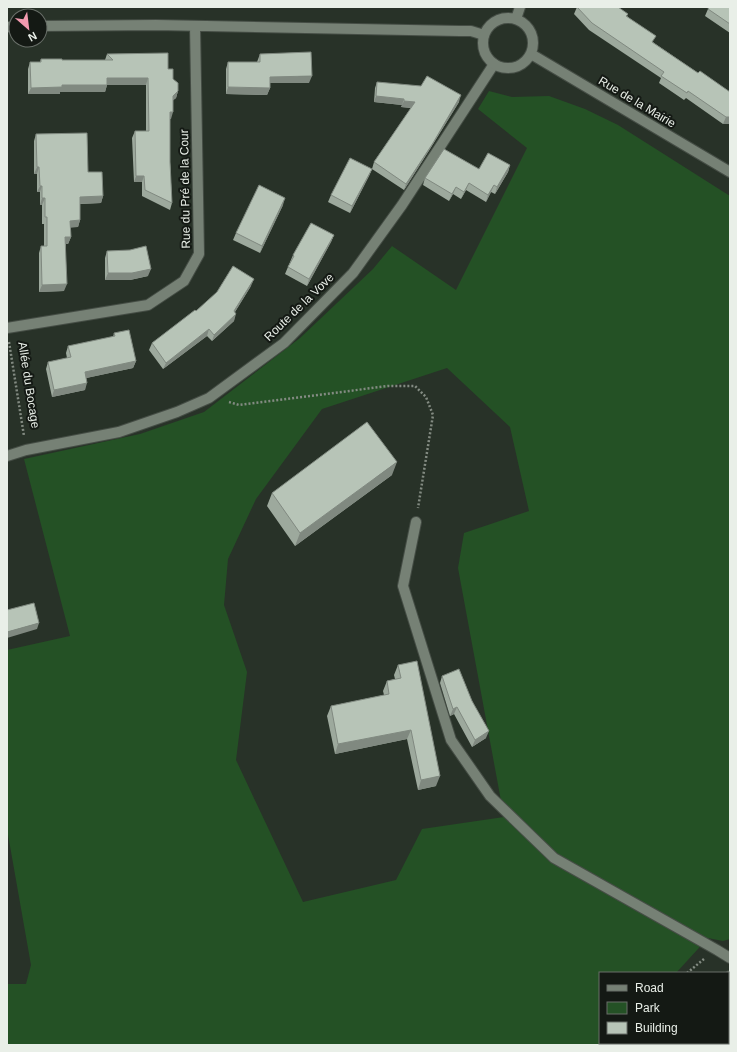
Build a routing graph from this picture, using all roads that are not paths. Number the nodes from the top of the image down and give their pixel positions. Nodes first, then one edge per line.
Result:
1 (520, 7) edge
2 (516, 19) junction
3 (48, 26) edge
4 (195, 26) junction
5 (484, 35) junction
6 (531, 54) junction
7 (494, 64) junction
8 (730, 172) edge
9 (7, 323) edge
10 (7, 328) edge
11 (7, 456) edge
12 (416, 522) road end
13 (730, 958) edge

1 - 2 street
2 - 5 street
2 - 6 street
3 - 4 street
4 - 5 street
4 - 10 street, Rue du Pré de la Cour
5 - 7 street
6 - 7 street
6 - 8 street, Rue de la Mairie
7 - 11 street, Route de la Vove
9 - 10 street, Allée du Bocage
12 - 13 street

